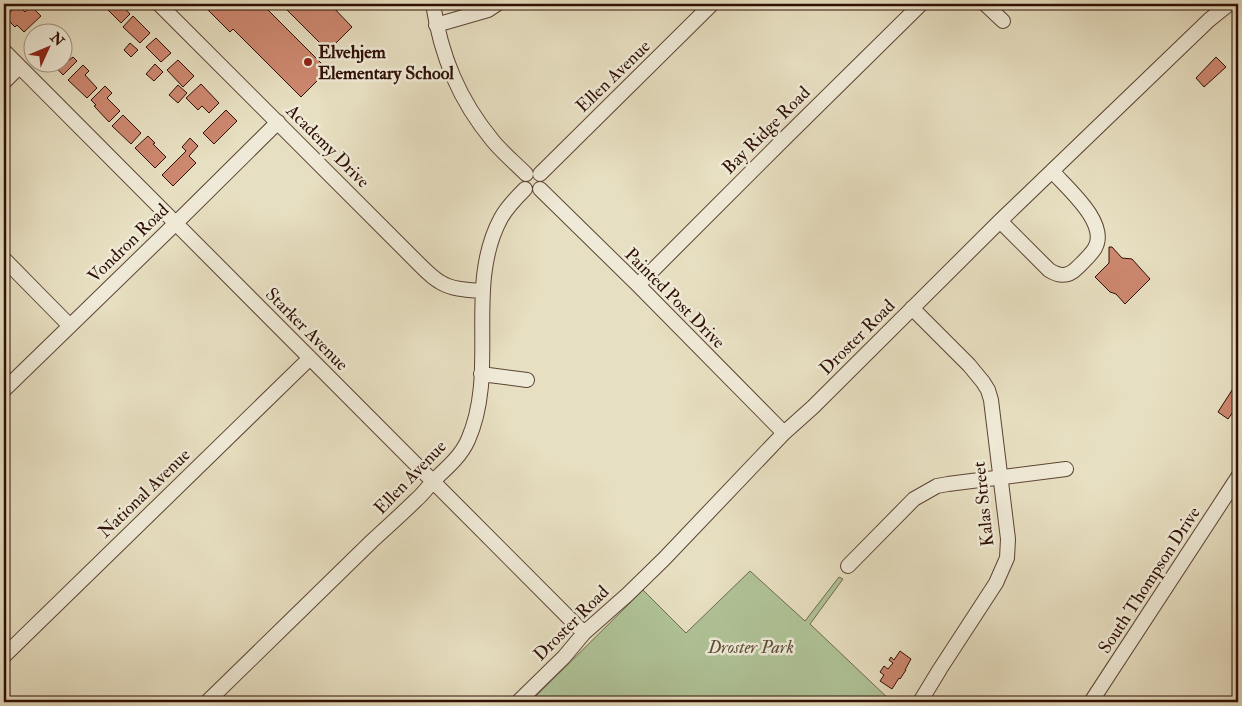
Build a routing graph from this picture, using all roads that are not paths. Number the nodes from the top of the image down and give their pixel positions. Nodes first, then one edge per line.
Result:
1 (159, 4) edge
2 (432, 4) edge
3 (498, 4) edge
4 (712, 4) edge
5 (921, 4) edge
6 (985, 4) edge
7 (1228, 4) edge
8 (1003, 21) dead end
9 (436, 25) junction
10 (4, 51) edge
11 (19, 67) junction
12 (4, 82) edge
13 (278, 122) junction
14 (1052, 172) junction
15 (533, 174) junction
16 (525, 188) junction
17 (540, 188) junction
18 (1000, 221) junction
19 (176, 223) junction
20 (4, 259) edge
21 (638, 285) junction
22 (483, 291) junction
23 (912, 308) junction
24 (70, 326) junction
25 (310, 358) junction
26 (482, 374) junction
27 (527, 380) dead end
28 (4, 390) edge
29 (784, 433) junction
30 (1066, 469) dead end
31 (999, 477) junction
32 (1238, 477) edge
33 (433, 482) junction
34 (848, 566) dead end
35 (584, 634) junction
36 (4, 656) edge
37 (207, 702) edge
38 (518, 702) edge
39 (920, 702) edge
40 (1091, 702) edge

1 - 13 street, Academy Drive
2 - 9 street
3 - 9 street
4 - 15 street, Ellen Avenue
5 - 21 street, Bay Ridge Road
6 - 8 street
7 - 14 street, Droster Road
9 - 15 street
10 - 11 street, Starker Avenue
11 - 12 street
11 - 19 street, Starker Avenue
13 - 19 street, Vondron Road
13 - 22 street, Academy Drive
14 - 18 street, Droster Road
14 - 18 street
15 - 16 street
15 - 17 street
16 - 17 street
16 - 22 street, Ellen Avenue
17 - 21 street, Painted Post Drive
18 - 23 street, Droster Road
19 - 24 street, Vondron Road
19 - 25 street, Starker Avenue
20 - 24 street
21 - 29 street, Painted Post Drive
22 - 26 street, Ellen Avenue
23 - 29 street, Droster Road
23 - 31 street, Kalas Street
24 - 28 street, Vondron Road
25 - 33 street, Starker Avenue
25 - 36 street, National Avenue
26 - 27 street
26 - 33 street, Ellen Avenue
29 - 35 street, Droster Road
30 - 31 street
31 - 34 street
31 - 39 street, Kalas Street
32 - 40 street, South Thompson Drive
33 - 35 street, Starker Avenue
33 - 37 street, Ellen Avenue
35 - 38 street, Droster Road

